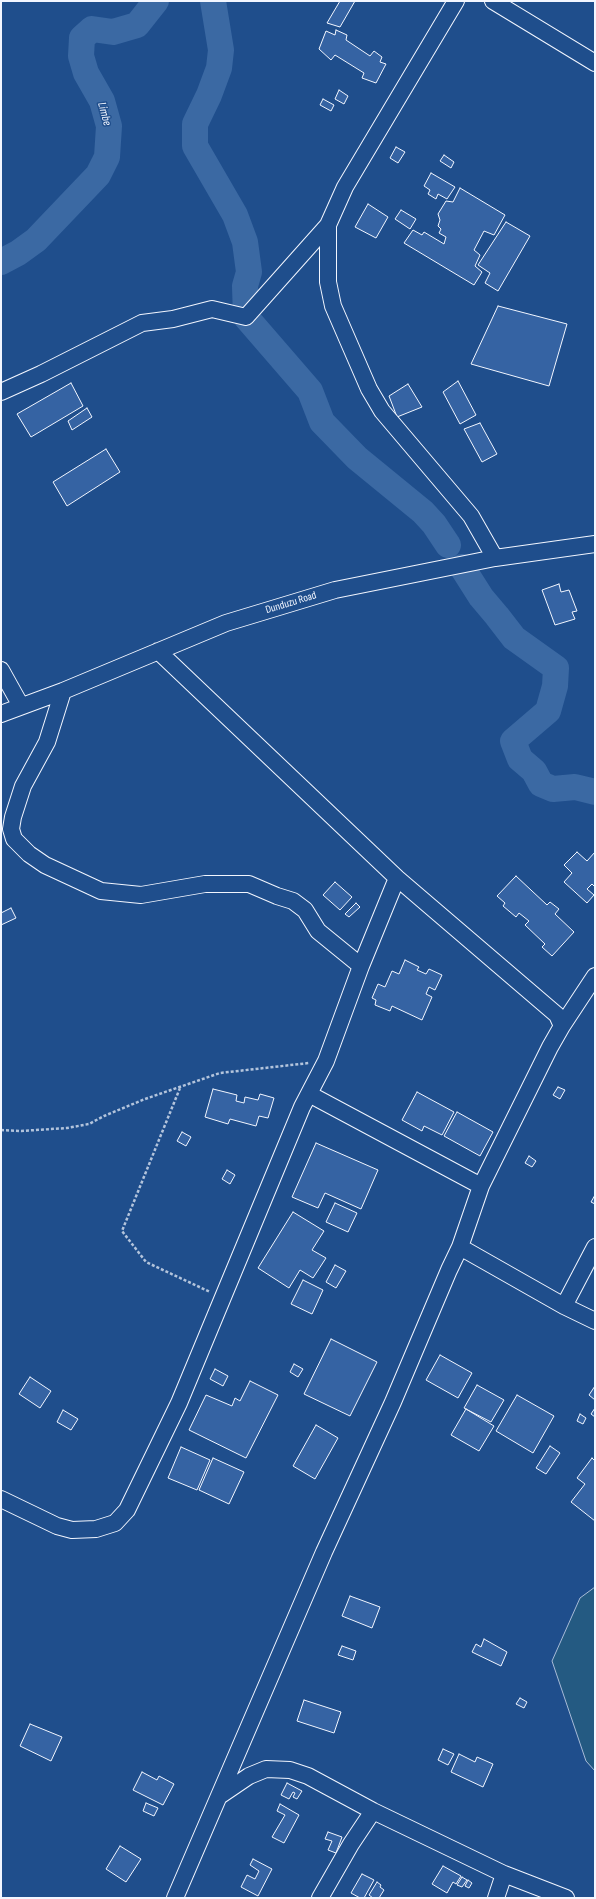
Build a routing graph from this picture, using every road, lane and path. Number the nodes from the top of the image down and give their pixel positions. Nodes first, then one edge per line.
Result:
1 (456, 1) edge
2 (493, 1) edge
3 (595, 63) edge
4 (328, 225) junction
5 (1, 392) edge
6 (595, 544) edge
7 (495, 558) junction
8 (158, 651) junction
9 (1, 670) edge
10 (63, 691) junction
11 (21, 706) junction
12 (1, 714) edge
13 (396, 878) junction
14 (361, 966) junction
15 (595, 976) edge
16 (562, 1026) junction
17 (326, 1061) junction
18 (180, 1088) junction
19 (309, 1094) junction
20 (1, 1130) edge
21 (480, 1186) junction
22 (595, 1247) edge
23 (460, 1248) junction
24 (224, 1298) junction
25 (564, 1306) junction
26 (595, 1321) edge
27 (1, 1499) edge
28 (220, 1795) junction
29 (373, 1811) junction
30 (504, 1874) junction
31 (175, 1898) edge
32 (320, 1898) edge
33 (496, 1898) edge
34 (566, 1898) edge

1 - 4 street
2 - 3 street
4 - 5 street
4 - 7 street
6 - 7 street, Dunduzu Road
7 - 8 street, Dunduzu Road
8 - 10 street, Dunduzu Road
8 - 13 street
9 - 11 street
10 - 11 street, Dunduzu Road
10 - 14 street
11 - 12 street, Dunduzu Road
13 - 14 street
13 - 16 street
14 - 17 street
15 - 16 street
16 - 21 street
17 - 18 path
17 - 19 street
18 - 20 path
18 - 24 path
19 - 21 street
19 - 24 street
21 - 23 street
22 - 25 street
23 - 25 street
23 - 28 street
24 - 27 street
25 - 26 street
28 - 29 street
28 - 31 street
29 - 30 street
29 - 32 street
30 - 33 street
30 - 34 street

